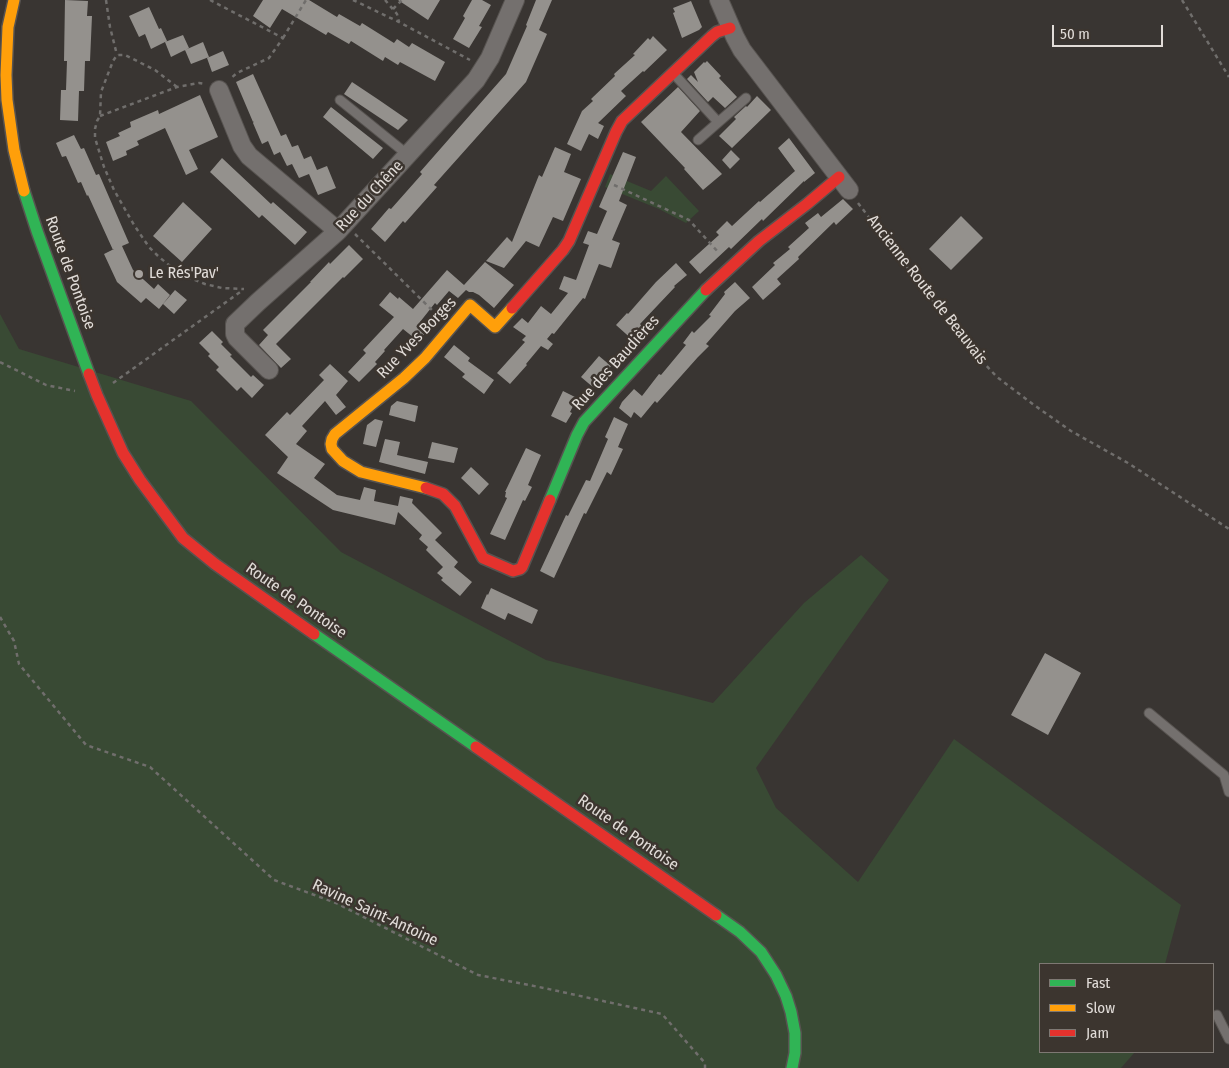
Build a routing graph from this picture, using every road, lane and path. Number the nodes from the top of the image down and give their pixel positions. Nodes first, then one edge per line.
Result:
1 (14, 0) edge
2 (106, 0) edge
3 (210, 0) edge
4 (306, 0) edge
5 (352, 0) edge
6 (385, 0) edge
7 (402, 0) edge
8 (515, 0) edge
9 (719, 0) edge
10 (1182, 0) edge
11 (393, 9) junction
12 (399, 22) junction
13 (730, 28) junction
14 (283, 38) junction
15 (117, 55) junction
16 (485, 67) junction
17 (673, 73) junction
18 (1229, 77) edge
19 (177, 87) junction
20 (219, 90) junction
21 (746, 98) dead end
22 (340, 100) dead end
23 (100, 116) junction
24 (718, 122) junction
25 (698, 140) dead end
26 (408, 155) junction
27 (597, 177) junction
28 (844, 184) junction
29 (342, 227) junction
30 (731, 267) junction
31 (450, 328) junction
32 (0, 362) edge
33 (269, 370) dead end
34 (97, 395) junction
35 (436, 491) joint
36 (1229, 528) edge
37 (0, 617) edge
38 (1149, 713) dead end
39 (1229, 792) edge
40 (1217, 1015) dead end
41 (1229, 1038) edge
42 (705, 1068) edge
43 (792, 1068) edge

1 - 34 street, Route de Pontoise
2 - 15 path
3 - 14 path
4 - 14 path
5 - 12 path
6 - 11 path
7 - 11 path
8 - 16 street, Rue du Chêne
9 - 13 street
10 - 18 path
11 - 12 path
12 - 16 path
13 - 17 street, Rue Yves Borges
13 - 28 street
14 - 20 path
15 - 19 path
15 - 23 path
16 - 26 street, Rue du Chêne
17 - 24 lane
17 - 27 street, Rue Yves Borges
19 - 20 path
19 - 23 path
20 - 29 street
21 - 24 lane
22 - 26 lane
23 - 34 path
24 - 25 lane
26 - 29 street, Rue du Chêne
27 - 30 path
27 - 31 street, Rue Yves Borges
28 - 30 street, Rue des Baudières
28 - 36 path, Ancienne Route de Beauvais
29 - 31 path
29 - 33 street, Rue du Chêne
30 - 35 street, Rue des Baudières
31 - 35 street, Rue Yves Borges
32 - 34 path
34 - 43 street, Route de Pontoise
37 - 42 path, Ravine Saint-Antoine
38 - 39 lane
40 - 41 lane

